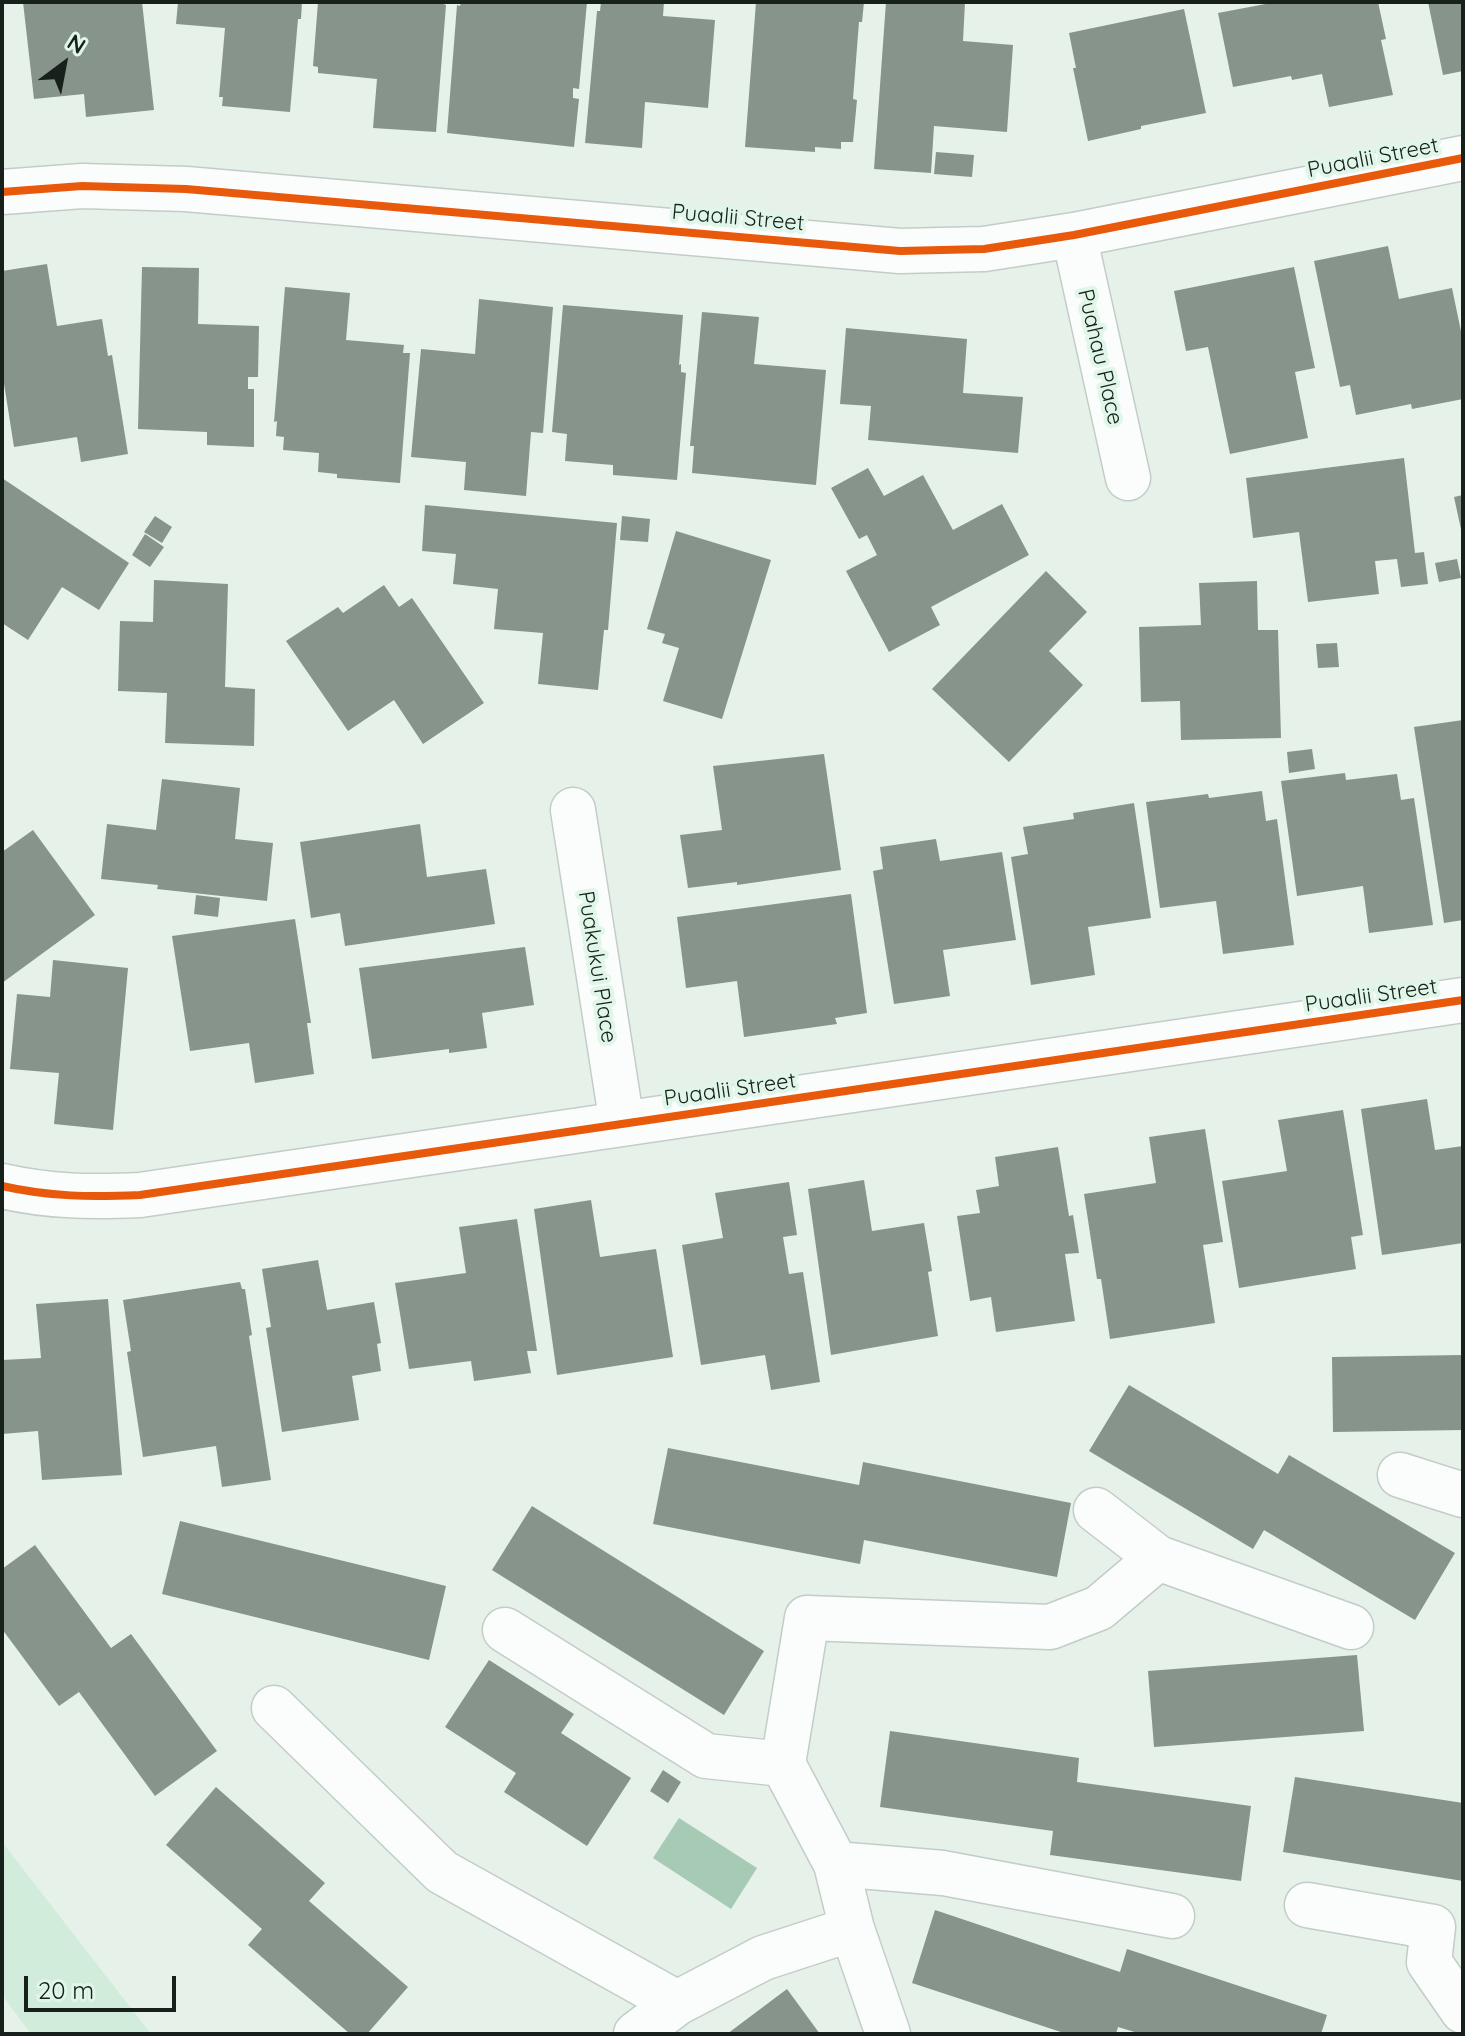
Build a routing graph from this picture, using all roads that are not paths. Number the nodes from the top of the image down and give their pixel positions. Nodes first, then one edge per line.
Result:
1 (1463, 158) edge
2 (2, 192) edge
3 (1074, 235) junction
4 (1128, 478) dead end
5 (573, 810) dead end
6 (1463, 1000) edge
7 (622, 1124) junction
8 (2, 1186) edge
9 (1400, 1475) dead end
10 (1463, 1495) edge
11 (1096, 1510) dead end
12 (1158, 1558) junction
13 (1351, 1627) dead end
14 (505, 1630) dead end
15 (274, 1708) dead end
16 (783, 1764) junction
17 (836, 1864) junction
18 (1307, 1905) dead end
19 (1172, 1916) dead end
20 (1448, 1927) edge
21 (852, 1929) junction
22 (677, 2003) junction
23 (1463, 2011) edge
24 (636, 2034) edge
25 (888, 2034) edge

1 - 3 street, Puaalii Street
2 - 3 street, Puaalii Street
3 - 4 street, Puahau Place
5 - 7 street, Puakukui Place
6 - 7 street, Puaalii Street
7 - 8 street, Puaalii Street
9 - 10 street
11 - 12 street
12 - 13 street
12 - 16 street
14 - 16 street
15 - 22 street
16 - 17 street
17 - 19 street
17 - 21 street
18 - 20 street
20 - 23 street
21 - 22 street
21 - 25 street
22 - 24 street

